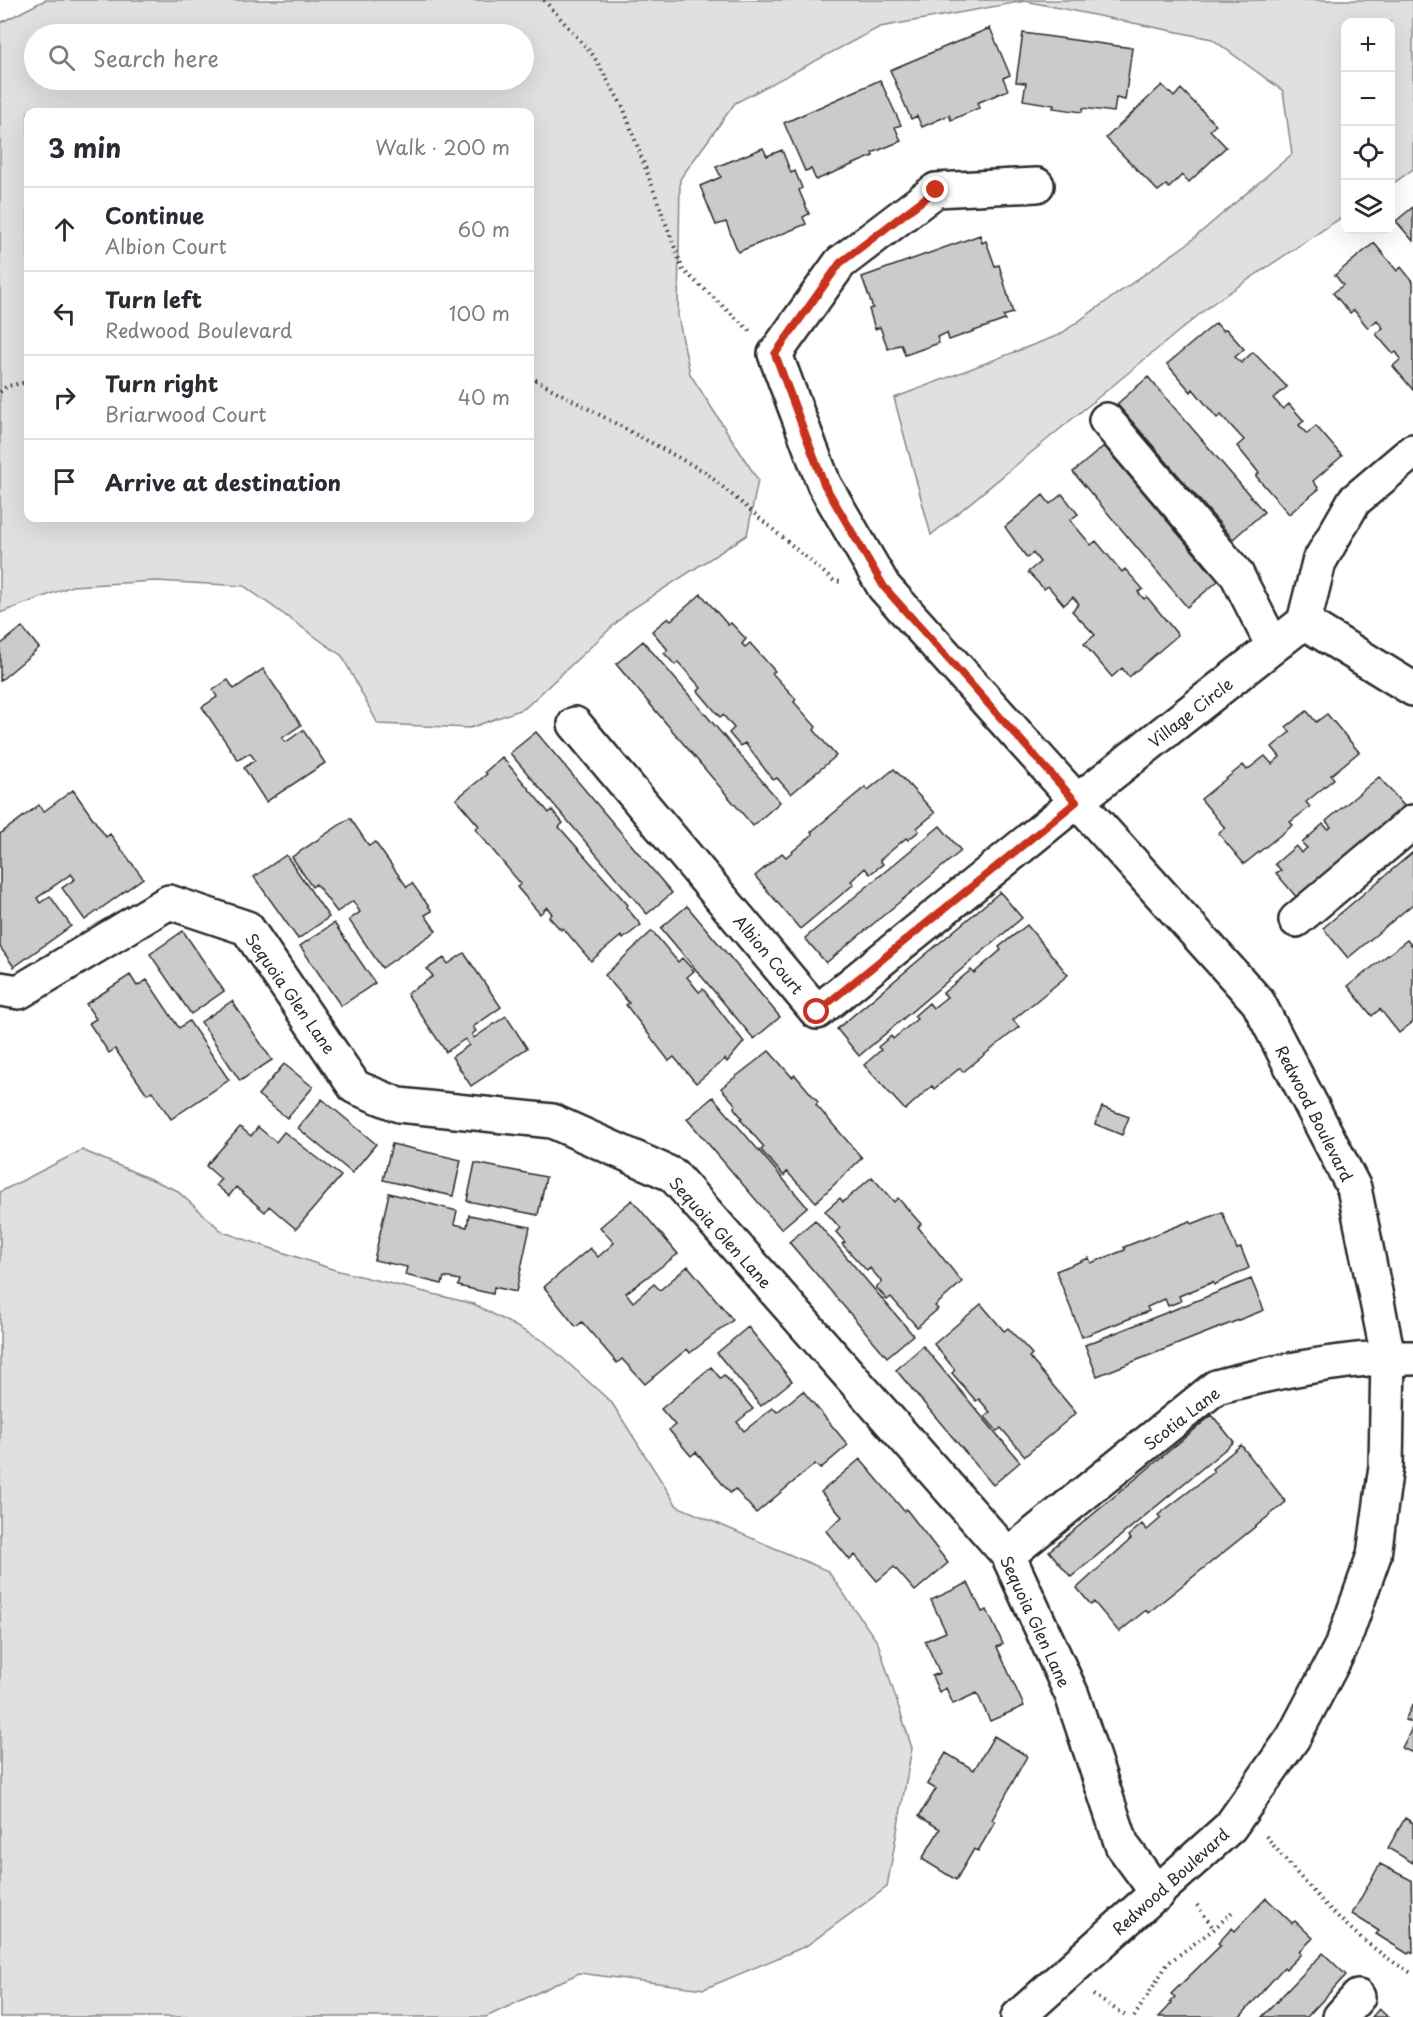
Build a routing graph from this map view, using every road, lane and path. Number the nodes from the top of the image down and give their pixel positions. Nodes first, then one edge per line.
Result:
1 (544, 0) edge
2 (1037, 184) dead end
3 (775, 354) junction
4 (534, 379) edge
5 (0, 383) edge
6 (24, 383) edge
7 (7, 386) junction
8 (0, 392) edge
9 (1106, 420) dead end
10 (1413, 451) edge
11 (884, 587) junction
12 (1304, 622) junction
13 (1273, 646) junction
14 (1413, 689) edge
15 (575, 724) dead end
16 (1076, 802) junction
17 (1413, 822) edge
18 (1296, 920) dead end
19 (0, 989) edge
20 (1400, 1357) edge
21 (1008, 1555) junction
22 (1265, 1834) dead end
23 (1158, 1894) junction
24 (1192, 1897) dead end
25 (1232, 1912) dead end
26 (1214, 1929) junction
27 (1413, 1974) edge
28 (1084, 1989) dead end
29 (1018, 2017) edge
30 (1128, 2017) edge
31 (1134, 2017) edge

1 - 3 path
2 - 3 street
3 - 11 street, Redwood Boulevard
4 - 11 path
5 - 7 path
6 - 7 path
7 - 8 path
9 - 13 street
10 - 12 street
11 - 16 street, Redwood Boulevard
12 - 13 street, Village Circle
12 - 14 street
13 - 16 street, Village Circle
15 - 16 street, Albion Court
16 - 20 street, Redwood Boulevard
17 - 18 street
19 - 21 street, Sequoia Glen Lane
20 - 21 street, Scotia Lane
20 - 23 street, Redwood Boulevard
21 - 23 street, Sequoia Glen Lane
22 - 27 path
23 - 29 street, Redwood Boulevard
24 - 26 path
25 - 26 path
26 - 31 path
28 - 30 path

